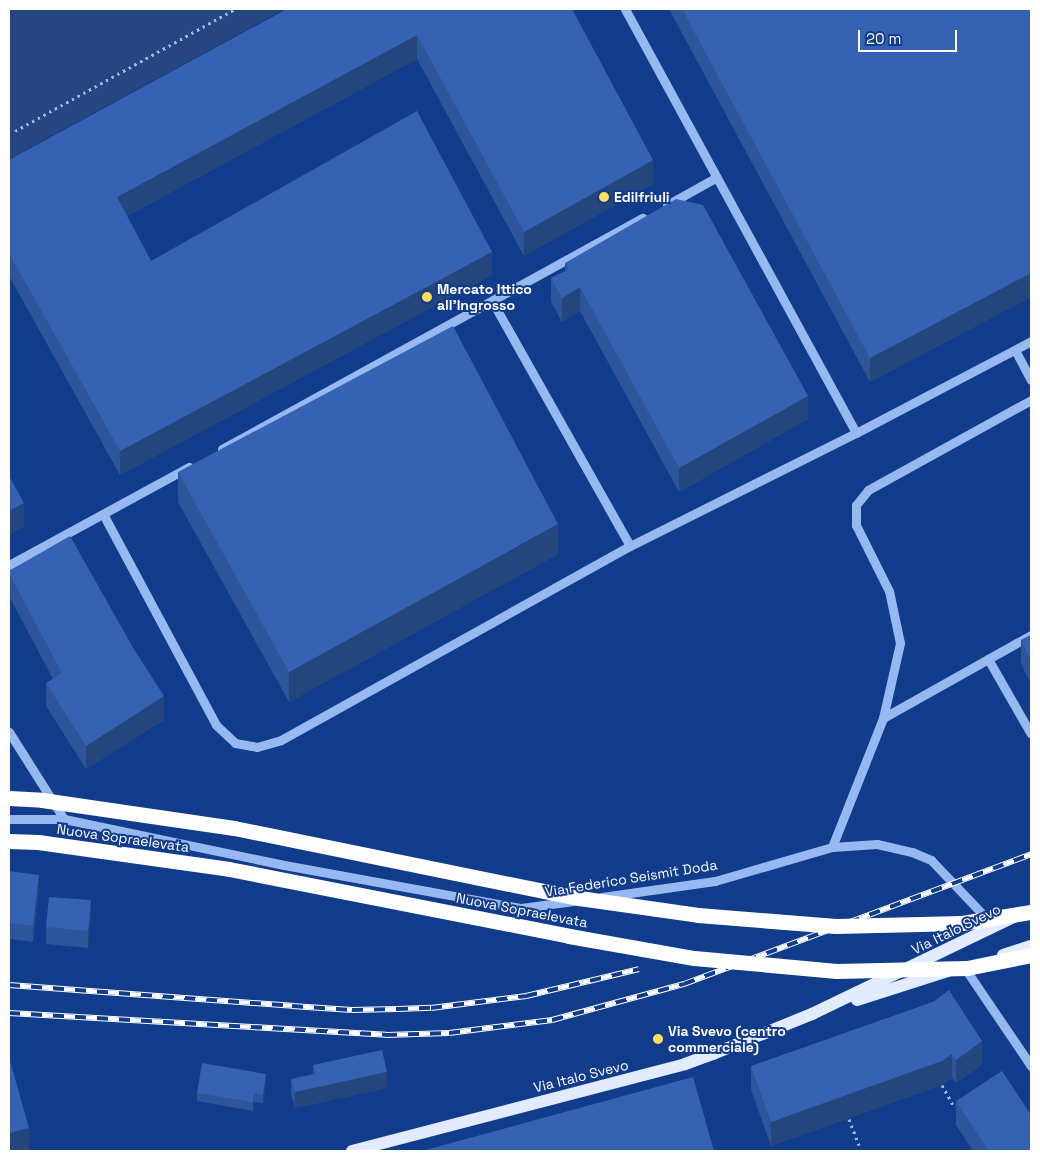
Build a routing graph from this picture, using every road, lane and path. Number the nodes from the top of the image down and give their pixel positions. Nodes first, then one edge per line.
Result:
1 (235, 9) edge
2 (626, 9) edge
3 (15, 131) dead end
4 (717, 178) junction
5 (657, 211) edge
6 (648, 216) edge
7 (492, 301) junction
8 (1031, 341) edge
9 (1015, 350) junction
10 (1031, 380) edge
11 (1031, 400) edge
12 (856, 433) junction
13 (215, 452) edge
14 (198, 462) edge
15 (103, 514) junction
16 (630, 546) junction
17 (9, 565) edge
18 (1031, 635) edge
19 (988, 659) junction
20 (883, 718) junction
21 (9, 732) edge
22 (1031, 734) edge
23 (9, 798) edge
24 (9, 819) edge
25 (64, 819) junction
26 (9, 841) edge
27 (832, 847) junction
28 (1031, 910) edge
29 (994, 927) junction
30 (1031, 946) edge
31 (1031, 955) edge
32 (964, 966) junction
33 (812, 1014) junction
34 (1031, 1066) edge
35 (942, 1085) edge
36 (953, 1105) dead end
37 (849, 1118) edge
38 (859, 1145) dead end
39 (364, 1149) edge
40 (352, 1151) edge

1 - 3 path
2 - 4 street
4 - 5 street
4 - 12 street
6 - 7 street
7 - 13 street
7 - 16 street
8 - 9 street
9 - 10 street
9 - 12 street
11 - 20 street
12 - 16 street
14 - 15 street
15 - 16 street
15 - 17 street
18 - 19 street
19 - 20 street
19 - 22 street
20 - 27 street
21 - 25 street
23 - 28 highway, Nuova Sopraelevata, bridge
24 - 25 street, Via Federico Seismit Doda
25 - 27 street, Via Federico Seismit Doda
26 - 31 highway, Nuova Sopraelevata, bridge
27 - 29 street, Via Federico Seismit Doda
28 - 29 main road, Via Italo Svevo
29 - 33 main road, Via Italo Svevo
30 - 32 main road, Via Italo Svevo
32 - 33 main road, Via Italo Svevo
32 - 34 street
33 - 39 main road, Via Italo Svevo
35 - 36 path
37 - 38 path
39 - 40 main road, Via Italo Svevo

